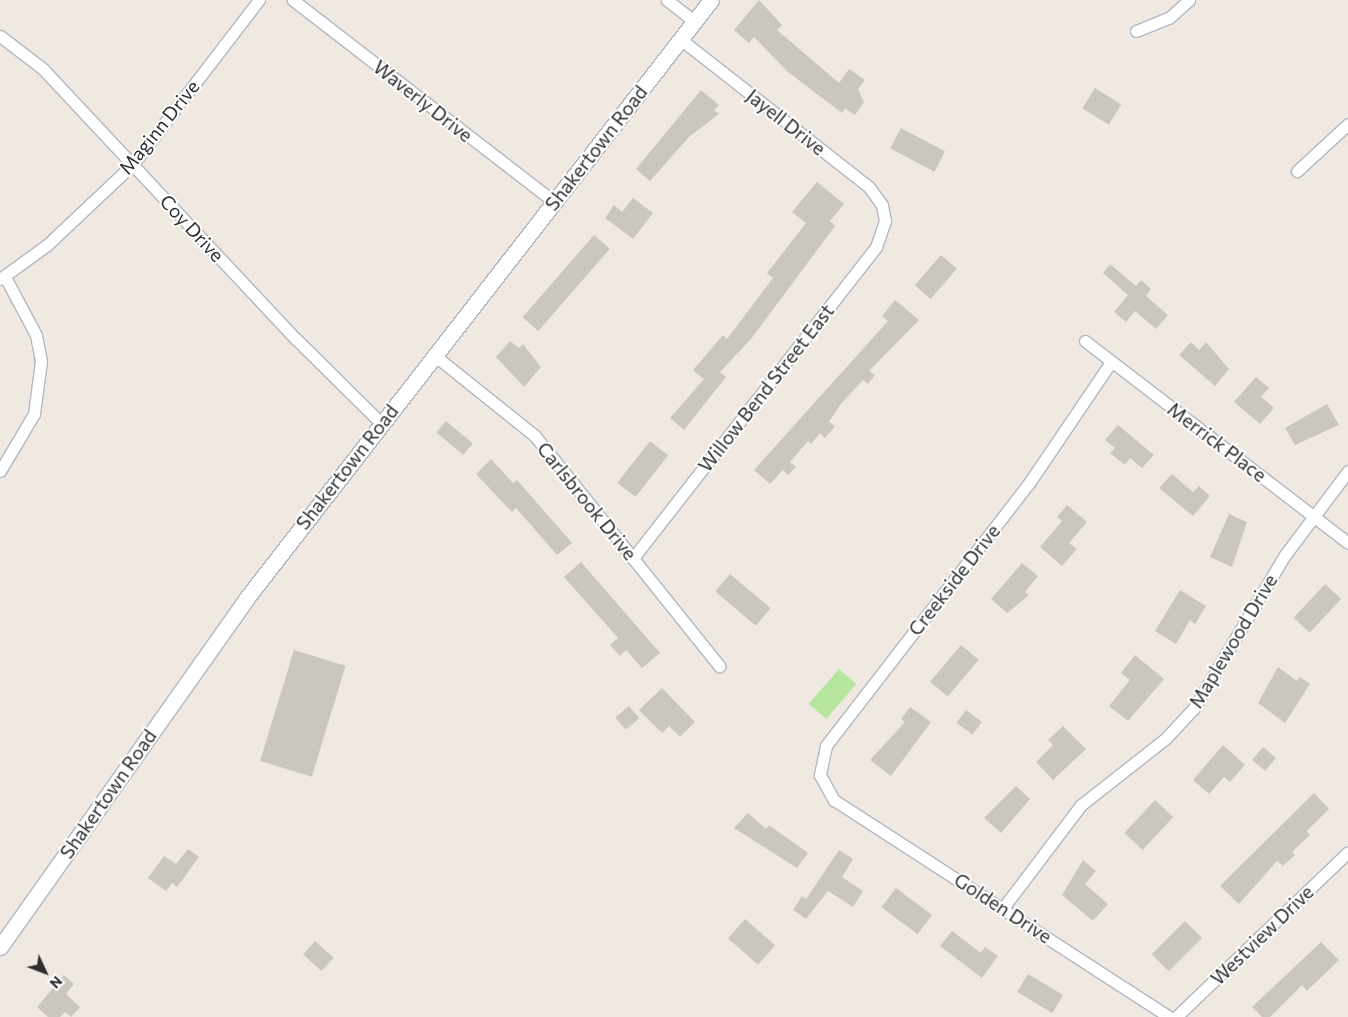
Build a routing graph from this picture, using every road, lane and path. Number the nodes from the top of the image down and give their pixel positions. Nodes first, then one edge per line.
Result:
1 (258, 0) edge
2 (292, 0) edge
3 (667, 0) edge
4 (711, 0) edge
5 (1188, 0) edge
6 (694, 21) junction
7 (1136, 31) dead end
8 (0, 36) edge
9 (680, 39) junction
10 (1348, 124) edge
11 (133, 164) junction
12 (1297, 171) dead end
13 (554, 202) junction
14 (884, 212) joint
15 (2, 278) edge
16 (1085, 341) dead end
17 (434, 355) junction
18 (1111, 362) junction
19 (381, 423) junction
20 (0, 471) edge
21 (1348, 471) edge
22 (1313, 516) junction
23 (1348, 543) edge
24 (633, 558) junction
25 (719, 666) dead end
26 (834, 800) joint
27 (1348, 852) edge
28 (1003, 908) junction
29 (0, 947) edge
30 (1170, 1017) edge
31 (1176, 1017) edge

1 - 11 street, Maginn Drive
2 - 13 street, Waverly Drive
3 - 6 street
4 - 6 street, Shakertown Road
5 - 7 street
6 - 9 street, Shakertown Road
8 - 11 street, Coy Drive
9 - 13 street, Shakertown Road
9 - 14 street, Jayell Drive
10 - 12 street
11 - 15 street, Maginn Drive
11 - 19 street, Coy Drive
13 - 17 street, Shakertown Road
14 - 24 street, Willow Bend Street East
15 - 20 street
16 - 18 street, Merrick Place
17 - 19 street, Shakertown Road
17 - 24 street, Carlsbrook Drive
18 - 22 street, Merrick Place
18 - 26 street, Creekside Drive
19 - 29 street, Shakertown Road
21 - 22 street, Maplewood Drive
22 - 23 street, Merrick Place
22 - 28 street, Maplewood Drive
24 - 25 street, Carlsbrook Drive
26 - 28 street, Golden Drive
27 - 31 street, Westview Drive
28 - 30 street, Golden Drive

